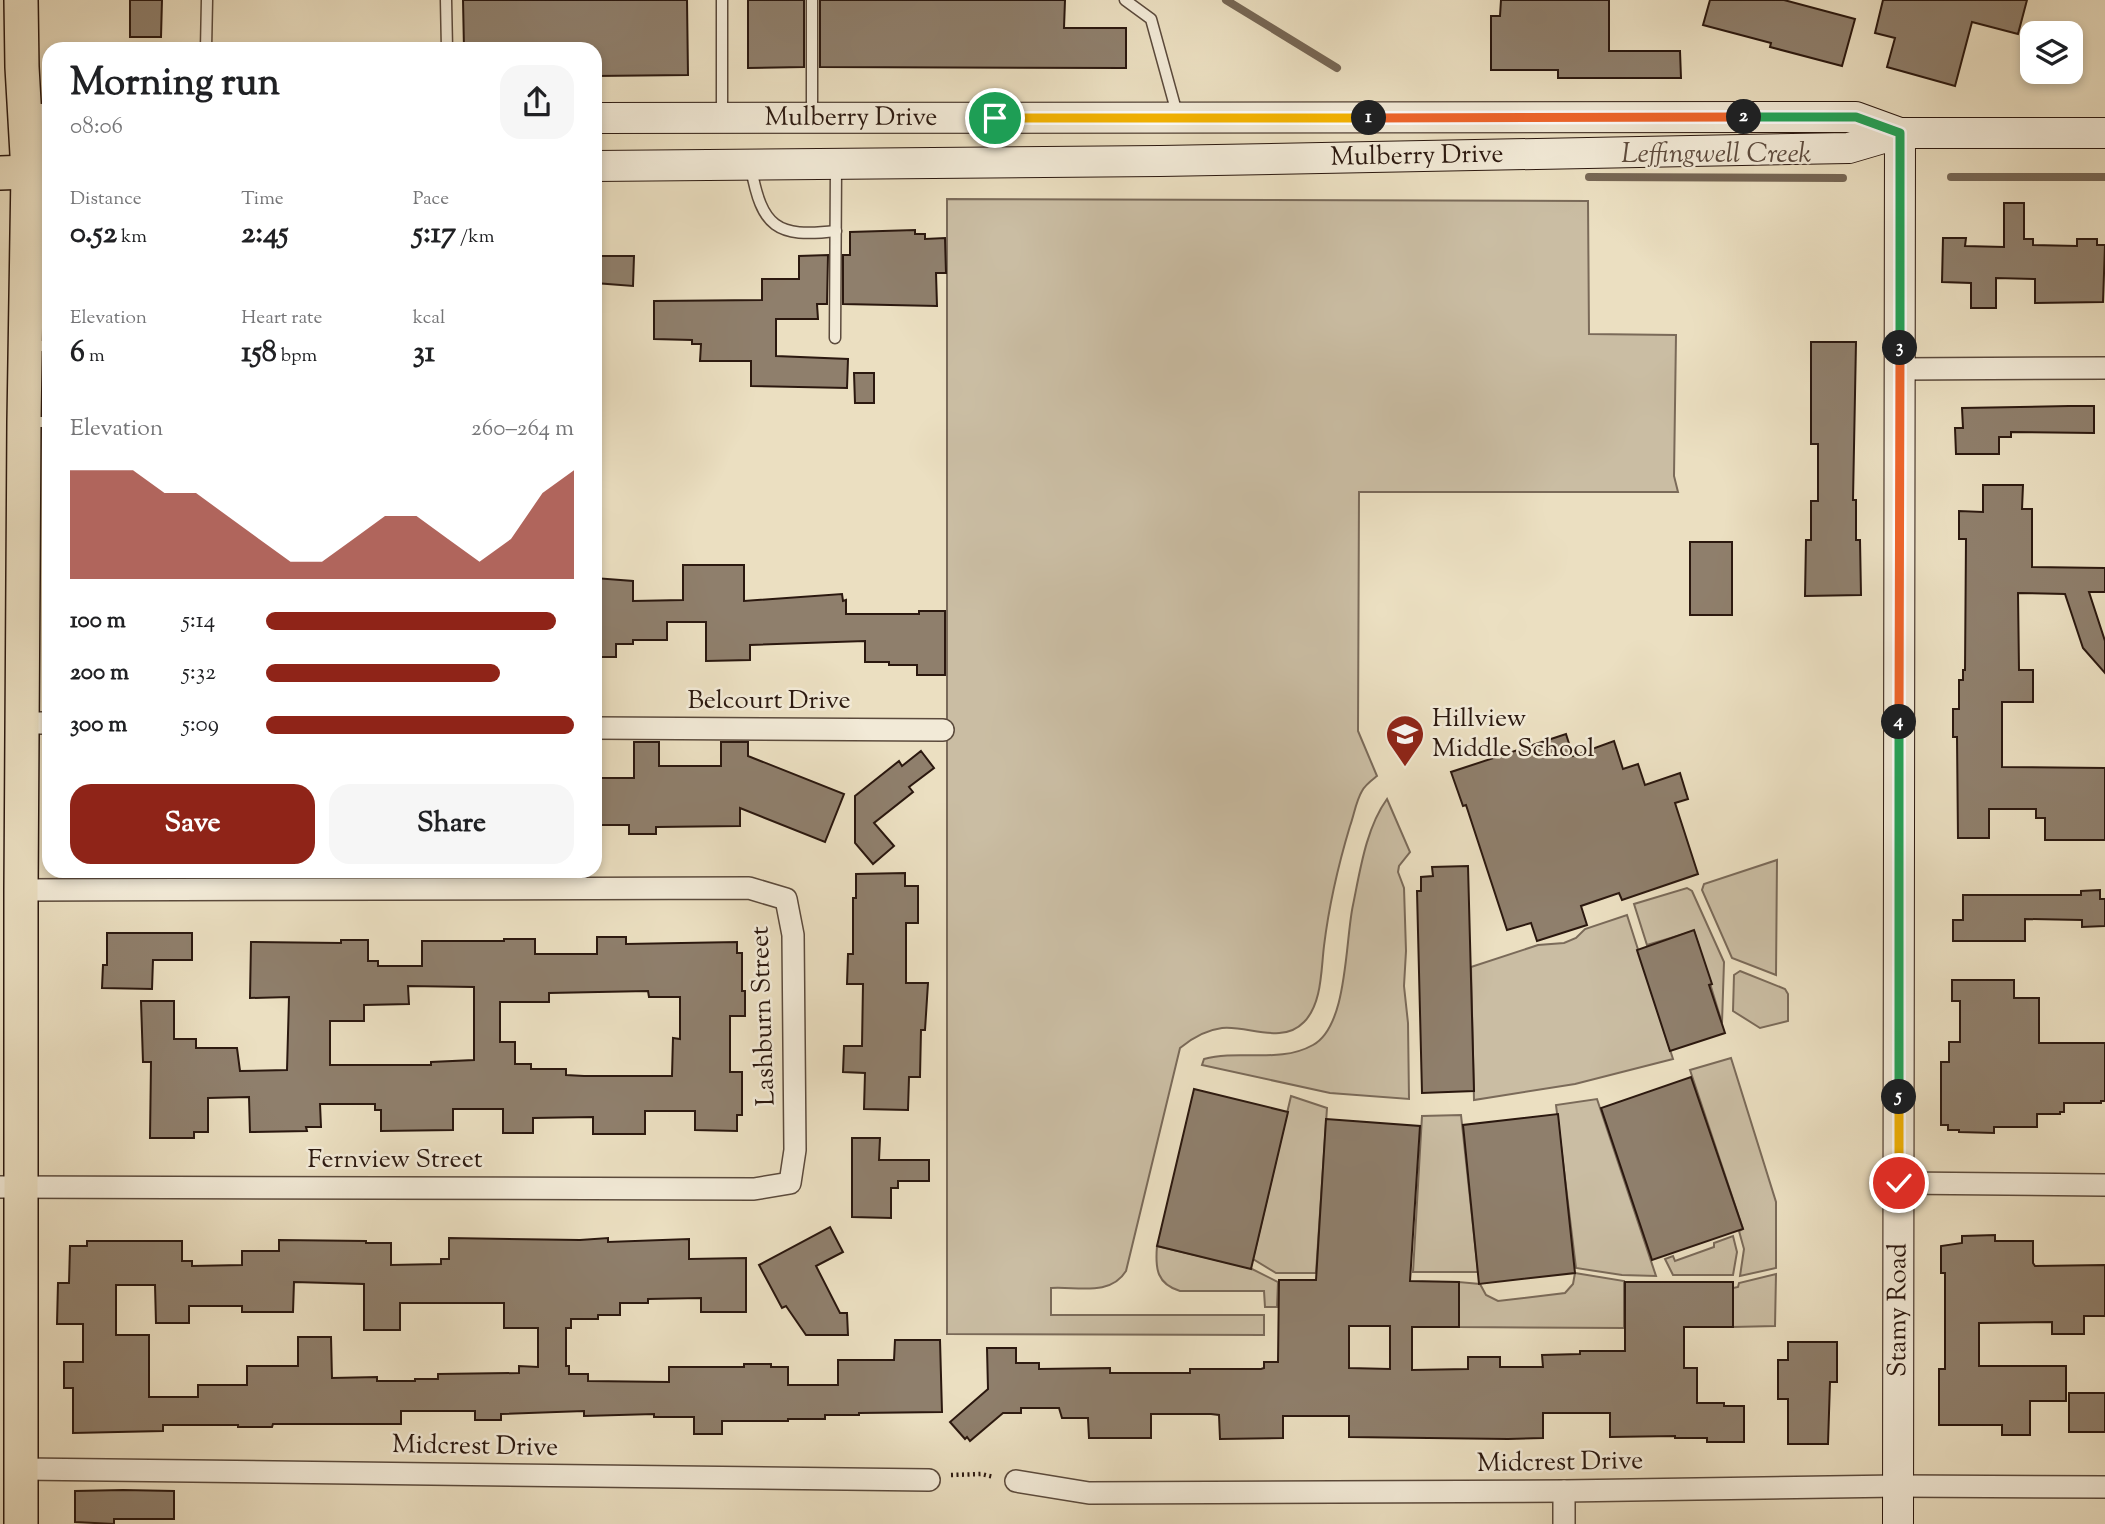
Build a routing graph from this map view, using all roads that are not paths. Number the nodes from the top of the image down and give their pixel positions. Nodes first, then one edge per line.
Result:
1 (21, 0) edge
2 (207, 0) edge
3 (446, 0) edge
4 (722, 0) edge
5 (812, 0) edge
6 (1125, 0) edge
7 (206, 42) edge
8 (447, 42) edge
9 (602, 118) edge
10 (722, 118) junction
11 (812, 118) junction
12 (1178, 118) junction
13 (25, 119) edge
14 (1900, 133) junction
15 (2105, 133) edge
16 (1183, 161) junction
17 (750, 165) junction
18 (836, 165) junction
19 (602, 166) edge
20 (26, 172) edge
21 (836, 231) junction
22 (835, 338) dead end
23 (37, 346) edge
24 (2105, 368) edge
25 (1900, 369) junction
26 (36, 422) edge
27 (36, 723) edge
28 (602, 727) edge
29 (943, 730) dead end
30 (21, 890) junction
31 (790, 1183) joint
32 (1899, 1183) junction
33 (2105, 1185) edge
34 (11, 1187) edge
35 (22, 1469) junction
36 (929, 1480) road end
37 (1016, 1481) road end
38 (1898, 1486) junction
39 (2105, 1487) edge
40 (1564, 1492) junction
41 (21, 1524) edge
42 (1564, 1524) edge
43 (1898, 1524) edge

1 - 13 main road
2 - 7 lane
3 - 8 lane
4 - 10 lane
5 - 11 lane
6 - 12 lane
9 - 10 street, Mulberry Drive
10 - 11 street, Mulberry Drive
11 - 12 street, Mulberry Drive
12 - 14 street, Mulberry Drive
12 - 16 street
13 - 20 main road
14 - 15 street, Mulberry Drive
14 - 16 street, Mulberry Drive
14 - 25 street, Stamy Road
16 - 18 street, Mulberry Drive
17 - 18 street, Mulberry Drive
17 - 19 street, Mulberry Drive
17 - 21 lane
18 - 21 lane
20 - 23 main road
21 - 22 lane
23 - 26 main road
24 - 25 street
25 - 32 street, Stamy Road
26 - 27 main road
27 - 30 main road
28 - 29 street, Belcourt Drive
30 - 31 street, Lashburn Street
30 - 34 main road
31 - 34 street, Fernview Street
32 - 33 street
32 - 38 street, Stamy Road
34 - 35 main road
35 - 36 street, Midcrest Drive
35 - 41 main road
37 - 40 street, Midcrest Drive
38 - 39 street, Midcrest Drive
38 - 40 street, Midcrest Drive
38 - 43 street, Stamy Road
40 - 42 street

